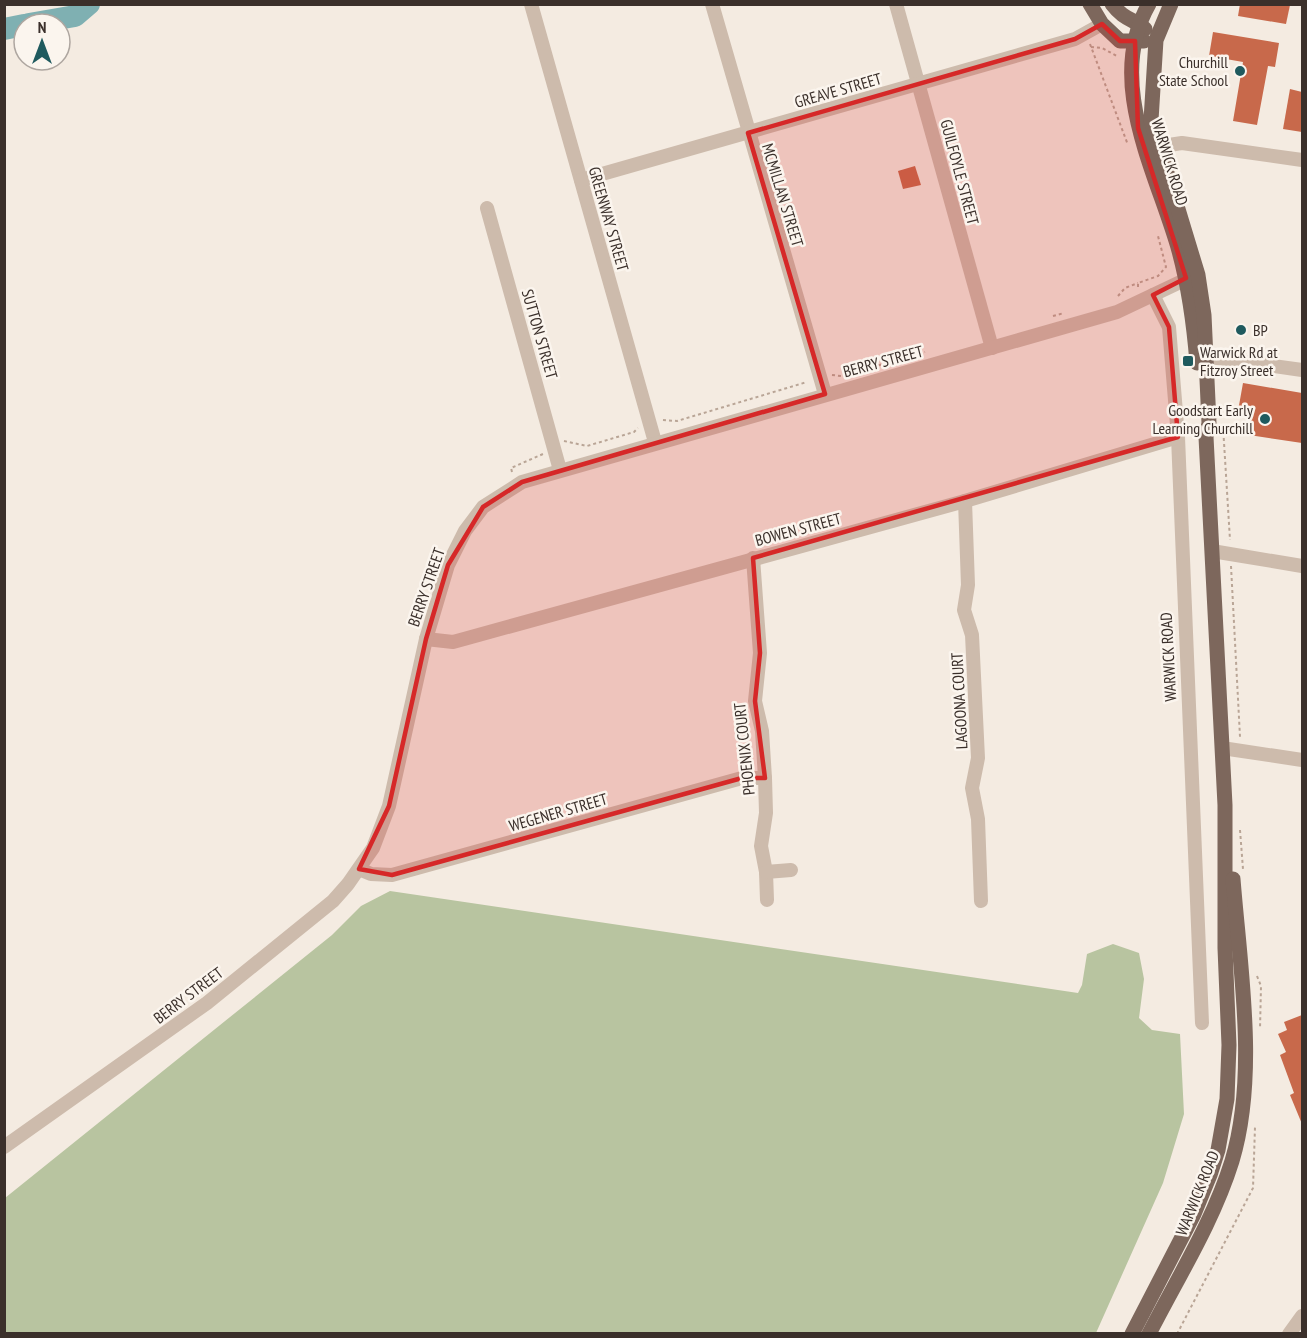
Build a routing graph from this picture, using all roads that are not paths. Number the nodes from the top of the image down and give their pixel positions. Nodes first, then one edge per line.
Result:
1 (531, 4) edge
2 (712, 4) edge
3 (896, 4) edge
4 (1090, 4) edge
5 (1112, 4) edge
6 (1149, 4) edge
7 (1171, 4) edge
8 (1102, 24) junction
9 (1139, 24) junction
10 (1156, 39) junction
11 (1136, 41) junction
12 (919, 84) junction
13 (748, 133) junction
14 (1144, 149) junction
15 (1302, 160) edge
16 (581, 180) junction
17 (487, 208) dead end
18 (1192, 277) junction
19 (1147, 294) junction
20 (992, 348) junction
21 (1201, 355) junction
22 (1302, 370) edge
23 (825, 394) junction
24 (1178, 437) junction
25 (655, 442) junction
26 (560, 470) junction
27 (965, 501) junction
28 (1212, 551) junction
29 (753, 558) junction
30 (1302, 566) edge
31 (426, 639) junction
32 (1222, 748) junction
33 (1302, 760) edge
34 (765, 778) junction
35 (1225, 805) junction
36 (359, 869) junction
37 (792, 870) dead end
38 (766, 872) junction
39 (767, 900) dead end
40 (981, 901) dead end
41 (1202, 1023) dead end
42 (4, 1147) edge
43 (1302, 1316) edge
44 (1132, 1334) edge
45 (1149, 1334) edge
46 (1289, 1334) edge

1 - 16 street, GREENWAY STREET
2 - 13 street, MCMILLAN STREET
3 - 12 street, GUILFOYLE STREET
4 - 8 main road
5 - 9 main road
6 - 9 main road, WARWICK ROAD
7 - 10 main road, WARWICK ROAD
8 - 11 main road
8 - 12 street, GREAVE STREET
9 - 10 main road
9 - 11 main road, WARWICK ROAD
10 - 11 main road
10 - 14 main road, WARWICK ROAD
11 - 14 main road, WARWICK ROAD
12 - 13 street, GREAVE STREET
12 - 20 street, GUILFOYLE STREET
13 - 16 street, GREAVE STREET
13 - 23 street, MCMILLAN STREET
14 - 15 street
14 - 18 main road, WARWICK ROAD
16 - 25 street, GREENWAY STREET
17 - 26 street, SUTTON STREET
18 - 19 street, BERRY STREET
18 - 21 main road, WARWICK ROAD
19 - 20 street, BERRY STREET
19 - 24 street, WARWICK ROAD
20 - 23 street, BERRY STREET
21 - 22 street
21 - 28 main road, WARWICK ROAD
23 - 25 street, BERRY STREET
24 - 27 street, BOWEN STREET
24 - 41 street, WARWICK ROAD
25 - 26 street, BERRY STREET
26 - 31 street, BERRY STREET
27 - 29 street, BOWEN STREET
27 - 40 street, LAGOONA COURT
28 - 30 street
28 - 32 main road, WARWICK ROAD
29 - 31 street, BOWEN STREET
29 - 34 street, PHOENIX COURT
31 - 36 street, BERRY STREET
32 - 33 street
32 - 35 main road, WARWICK ROAD
34 - 36 street, WEGENER STREET
34 - 38 street, PHOENIX COURT
35 - 44 main road, WARWICK ROAD
35 - 45 main road, WARWICK ROAD
36 - 42 street, BERRY STREET
37 - 38 street
38 - 39 street, PHOENIX COURT
43 - 46 street

